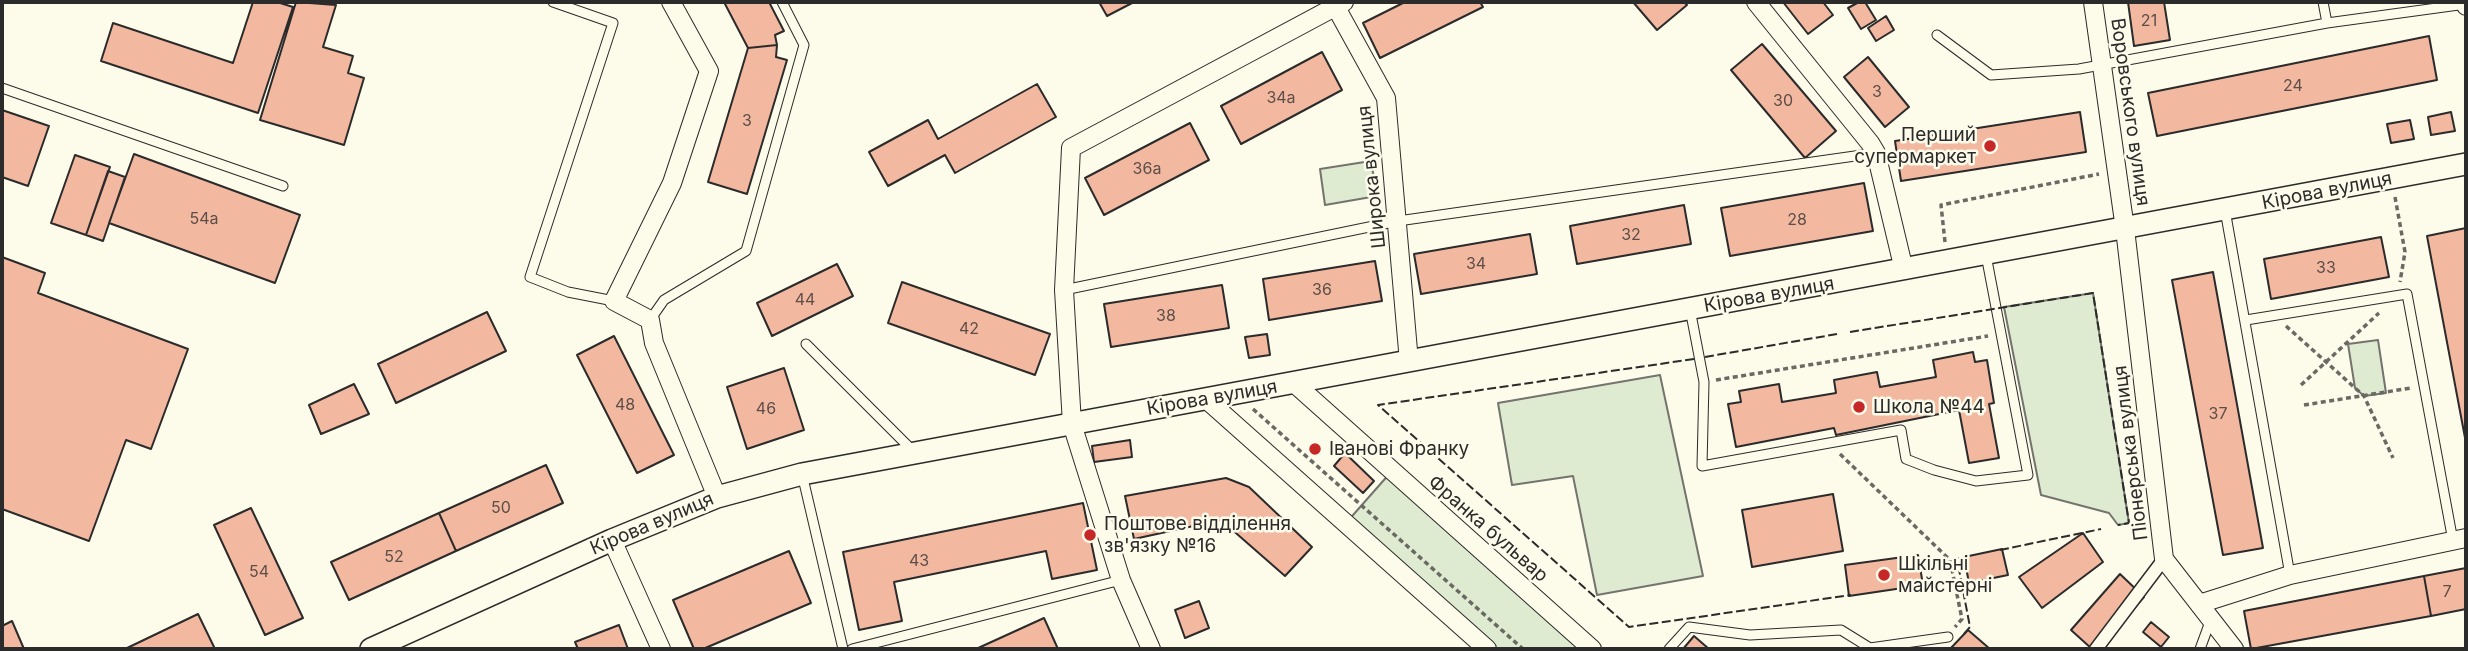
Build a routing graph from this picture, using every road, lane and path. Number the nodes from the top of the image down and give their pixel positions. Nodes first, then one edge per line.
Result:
1 (553, 2) edge
2 (671, 2) edge
3 (782, 2) edge
4 (1756, 2) edge
5 (2093, 2) edge
6 (2323, 2) edge
7 (1338, 3) edge
8 (2466, 5) edge
9 (2326, 23) junction
10 (1937, 35) dead end
11 (2103, 65) junction
12 (2, 89) edge
13 (1876, 153) junction
14 (2466, 164) edge
15 (2117, 171) junction
16 (283, 186) dead end
17 (2225, 210) junction
18 (1398, 221) junction
19 (2125, 229) junction
20 (1944, 232) dead end
21 (1986, 255) junction
22 (1904, 270) junction
23 (1065, 290) junction
24 (614, 301) junction
25 (1690, 309) junction
26 (2274, 315) junction
27 (650, 320) junction
28 (2246, 320) junction
29 (1999, 334) junction
30 (806, 344) dead end
31 (1409, 362) junction
32 (1704, 382) junction
33 (1294, 383) junction
34 (2424, 386) junction
35 (1236, 394) junction
36 (2364, 396) junction
37 (1206, 399) junction
38 (2304, 405) dead end
39 (1072, 424) junction
40 (1828, 443) junction
41 (915, 453) junction
42 (2393, 458) dead end
43 (802, 474) junction
44 (716, 497) junction
45 (612, 540) junction
46 (2460, 540) edge
47 (2164, 559) junction
48 (2290, 575) junction
49 (1121, 580) junction
50 (2199, 604) junction
51 (2211, 619) junction
52 (1948, 637) joint
53 (371, 649) edge
54 (661, 649) edge
55 (843, 649) edge
56 (852, 649) edge
57 (1151, 649) edge
58 (1487, 649) edge
59 (1523, 649) edge
60 (1592, 649) edge
61 (1669, 649) edge
62 (2096, 649) edge
63 (2200, 649) edge
64 (2234, 649) edge

1 - 24 lane
2 - 24 street
3 - 27 lane
4 - 13 street
5 - 11 street, Воровського вулиця
6 - 9 lane
7 - 18 street, Широка вулиця
7 - 23 street
8 - 9 lane
9 - 11 lane
10 - 11 lane
11 - 15 street, Воровського вулиця
12 - 16 lane
13 - 18 lane
13 - 22 street
14 - 17 street, Кірова вулиця
15 - 19 street, Воровського вулиця
15 - 20 path
17 - 19 street, Кірова вулиця
17 - 28 lane
18 - 23 lane
18 - 31 street, Широка вулиця
19 - 21 street, Кірова вулиця
19 - 47 street, Піонерська вулиця
21 - 22 street, Кірова вулиця
21 - 29 lane
22 - 25 street, Кірова вулиця
23 - 39 street
24 - 27 street
25 - 31 street, Кірова вулиця
25 - 32 lane
26 - 28 lane
26 - 34 lane
26 - 36 path
27 - 44 street
28 - 48 lane
29 - 32 path
29 - 40 lane
30 - 41 lane
31 - 33 street, Кірова вулиця
32 - 40 lane
33 - 35 street, Кірова вулиця
33 - 60 street, Франка бульвар
34 - 36 path
34 - 46 lane
35 - 37 street, Кірова вулиця
35 - 59 path
36 - 38 path
36 - 42 path
37 - 39 street, Кірова вулиця
37 - 58 street
39 - 41 street, Кірова вулиця
39 - 49 street
40 - 52 path
41 - 43 street, Кірова вулиця
43 - 44 street, Кірова вулиця
43 - 55 lane
44 - 45 street, Кірова вулиця
45 - 53 street, Кірова вулиця
45 - 54 street
46 - 48 street
47 - 50 street, Піонерська вулиця
47 - 62 street
48 - 50 street
49 - 56 lane
49 - 57 street
50 - 51 street, Піонерська вулиця
51 - 63 lane
51 - 64 street, Піонерська вулиця
52 - 61 lane

